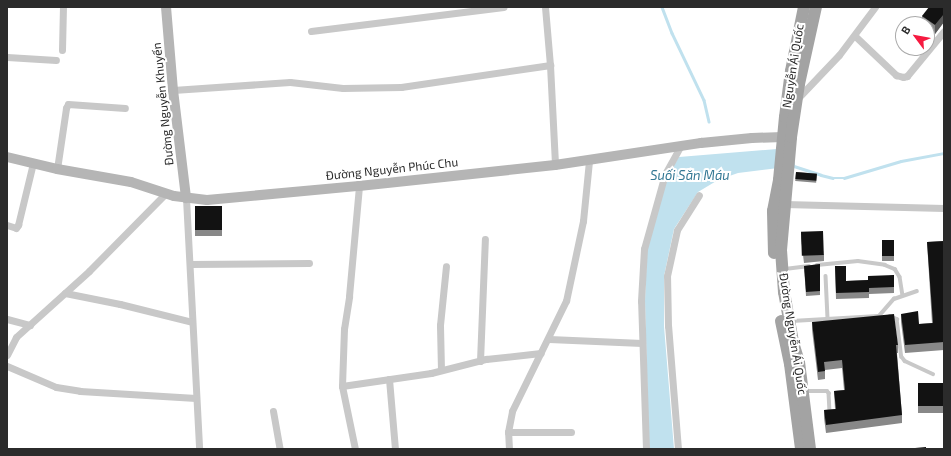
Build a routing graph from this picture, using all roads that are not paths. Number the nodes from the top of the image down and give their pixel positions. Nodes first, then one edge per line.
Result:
1 (63, 7) edge
2 (166, 7) edge
3 (504, 7) edge
4 (545, 7) edge
5 (804, 7) edge
6 (816, 7) edge
7 (874, 7) edge
8 (311, 31) dead end
9 (944, 31) edge
10 (855, 36) junction
11 (62, 50) dead end
12 (7, 57) edge
13 (56, 60) dead end
14 (550, 65) junction
15 (173, 90) junction
16 (797, 100) junction
17 (125, 108) dead end
18 (786, 137) junction
19 (680, 147) junction
20 (7, 157) edge
21 (589, 161) junction
22 (33, 163) junction
23 (555, 165) junction
24 (57, 169) junction
25 (783, 180) junction
26 (359, 186) junction
27 (166, 194) junction
28 (700, 194) dead end
29 (186, 198) junction
30 (784, 204) junction
31 (944, 208) edge
32 (7, 225) edge
33 (485, 239) dead end
34 (309, 263) dead end
35 (190, 264) junction
36 (446, 266) dead end
37 (782, 269) junction
38 (826, 276) dead end
39 (917, 292) dead end
40 (65, 293) junction
41 (903, 295) junction
42 (879, 316) junction
43 (828, 318) junction
44 (7, 319) edge
45 (789, 321) junction
46 (192, 322) junction
47 (30, 325) junction
48 (549, 339) junction
49 (642, 343) junction
50 (542, 353) junction
51 (7, 355) edge
52 (480, 361) junction
53 (7, 366) edge
54 (441, 370) junction
55 (933, 374) dead end
56 (389, 379) junction
57 (342, 386) junction
58 (797, 388) junction
59 (196, 398) junction
60 (273, 411) dead end
61 (830, 413) edge
62 (508, 432) junction
63 (571, 432) dead end
64 (199, 449) edge
65 (280, 449) edge
66 (356, 449) edge
67 (396, 449) edge
68 (509, 449) edge
69 (646, 449) edge
70 (678, 449) edge
71 (801, 449) edge
72 (810, 449) edge

1 - 11 street
2 - 15 street, Đường Nguyễn Khuyến
3 - 8 street
4 - 14 street
5 - 18 main road, Nguyễn Ái Quốc
6 - 16 main road, Nguyễn Ái Quốc
7 - 10 street
9 - 10 street
10 - 16 street
12 - 13 street
14 - 15 street
14 - 23 street
15 - 29 street, Đường Nguyễn Khuyến
16 - 18 main road, Đường Nguyễn Ái Quốc
17 - 24 street
18 - 19 street, Đường Nguyễn Phúc Chu
18 - 25 main road, Đường Nguyễn Ái Quốc
19 - 21 street, Đường Nguyễn Phúc Chu
19 - 49 street
20 - 22 street, Đường Nguyễn Phúc Chu
21 - 23 street, Đường Nguyễn Phúc Chu
21 - 48 street
22 - 24 street, Đường Nguyễn Phúc Chu
22 - 32 street
23 - 26 street, Đường Nguyễn Phúc Chu
24 - 27 street, Đường Nguyễn Phúc Chu
25 - 30 main road, Đường Nguyễn Ái Quốc
25 - 58 main road, Đường Nguyễn Ái Quốc
26 - 29 street, Đường Nguyễn Phúc Chu
26 - 57 street
27 - 29 street, Đường Nguyễn Phúc Chu
27 - 40 street
28 - 70 street
29 - 35 street
30 - 31 street
30 - 37 main road, Đường Nguyễn Ái Quốc
33 - 52 street
34 - 35 street
35 - 46 street
36 - 54 street
37 - 41 lane
37 - 45 main road, Đường Nguyễn Ái Quốc
38 - 43 lane
39 - 41 lane
40 - 46 street
40 - 47 street
41 - 42 lane
42 - 43 lane
42 - 55 lane
43 - 45 lane
44 - 47 street
45 - 58 main road, Đường Nguyễn Ái Quốc
46 - 59 street
47 - 51 street
48 - 49 street
48 - 50 street
49 - 69 street
50 - 52 street
50 - 62 street
52 - 54 street
53 - 59 street
54 - 56 street
56 - 57 street
56 - 67 street
57 - 66 street
58 - 61 lane
58 - 71 main road, Đường Nguyễn Ái Quốc
58 - 72 main road, Đường Nguyễn Ái Quốc
59 - 64 street
60 - 65 street
62 - 63 street
62 - 68 street

